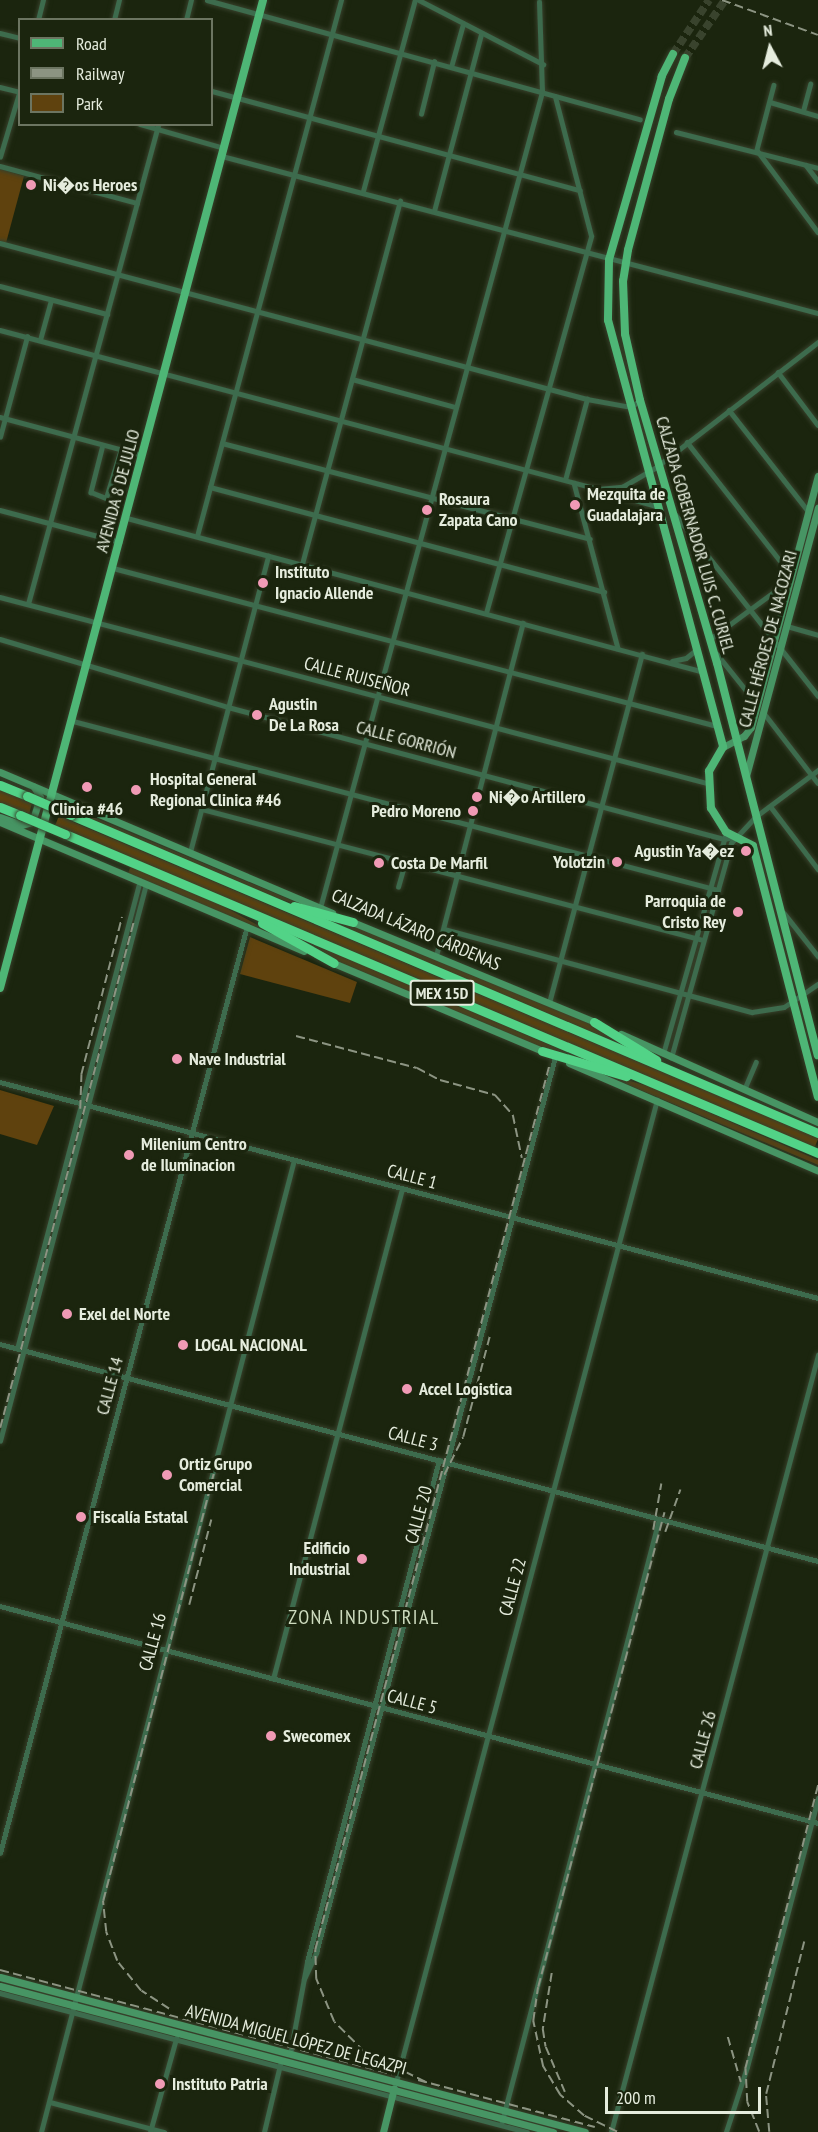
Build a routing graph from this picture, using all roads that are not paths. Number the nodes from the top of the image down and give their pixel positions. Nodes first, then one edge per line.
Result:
1 (43, 0) edge
2 (119, 0) edge
3 (191, 0) edge
4 (207, 0) edge
5 (263, 0) edge
6 (341, 0) edge
7 (417, 0) edge
8 (539, 3) dead end
9 (259, 14) junction
10 (38, 18) edge
11 (114, 18) edge
12 (186, 18) edge
13 (463, 24) junction
14 (0, 33) edge
15 (332, 34) junction
16 (481, 34) junction
17 (18, 38) edge
18 (401, 53) junction
19 (673, 54) tunnel mouth
20 (686, 58) tunnel mouth
21 (434, 62) junction
22 (543, 64) junction
23 (451, 67) junction
24 (471, 72) junction
25 (810, 84) dead end
26 (774, 85) dead end
27 (0, 87) edge
28 (18, 91) edge
29 (213, 91) edge
30 (542, 92) junction
31 (18, 94) edge
32 (555, 97) junction
33 (237, 98) junction
34 (770, 102) junction
35 (803, 111) junction
36 (421, 114) dead end
37 (818, 116) edge
38 (310, 118) junction
39 (640, 119) dead end
40 (157, 127) edge
41 (676, 132) dead end
42 (379, 136) junction
43 (757, 150) junction
44 (223, 152) junction
45 (449, 155) junction
46 (0, 157) edge
47 (806, 165) junction
48 (0, 166) edge
49 (818, 168) edge
50 (294, 174) junction
51 (519, 174) junction
52 (818, 181) edge
53 (580, 190) junction
54 (363, 191) junction
55 (400, 201) junction
56 (137, 203) junction
57 (434, 210) junction
58 (504, 230) junction
59 (818, 232) edge
60 (0, 243) edge
61 (586, 252) junction
62 (609, 260) junction
63 (625, 263) junction
64 (118, 274) junction
65 (0, 286) edge
66 (186, 292) junction
67 (51, 300) junction
68 (258, 311) junction
69 (818, 313) edge
70 (107, 314) junction
71 (0, 330) edge
72 (27, 337) junction
73 (363, 339) junction
74 (40, 340) junction
75 (818, 342) edge
76 (96, 355) junction
77 (466, 366) junction
78 (778, 372) junction
79 (165, 373) junction
80 (352, 379) junction
81 (549, 388) junction
82 (236, 392) junction
83 (587, 399) junction
84 (640, 400) junction
85 (631, 406) junction
86 (455, 407) junction
87 (729, 410) junction
88 (2, 418) edge
89 (340, 421) junction
90 (818, 425) edge
91 (0, 437) edge
92 (73, 437) junction
93 (687, 442) junction
94 (222, 443) junction
95 (103, 445) junction
96 (444, 448) junction
97 (121, 449) junction
98 (143, 455) junction
99 (659, 465) junction
100 (327, 470) junction
101 (526, 470) junction
102 (649, 471) junction
103 (818, 476) edge
104 (565, 480) junction
105 (574, 483) junction
106 (210, 487) junction
107 (598, 489) junction
108 (430, 497) junction
109 (661, 507) junction
110 (818, 508) edge
111 (0, 510) edge
112 (672, 511) junction
113 (808, 511) junction
114 (315, 515) junction
115 (127, 518) junction
116 (815, 518) junction
117 (513, 519) junction
118 (50, 523) junction
119 (197, 536) junction
120 (590, 539) junction
121 (120, 542) junction
122 (418, 543) junction
123 (268, 556) junction
124 (302, 564) junction
125 (500, 565) junction
126 (113, 568) junction
127 (791, 578) junction
128 (404, 591) junction
129 (604, 592) junction
130 (0, 597) edge
131 (28, 604) junction
132 (256, 606) junction
133 (750, 608) junction
134 (486, 613) junction
135 (99, 623) junction
136 (523, 623) junction
137 (787, 626) junction
138 (818, 635) edge
139 (0, 639) edge
140 (711, 639) junction
141 (774, 639) junction
142 (391, 642) junction
143 (618, 648) junction
144 (698, 648) junction
145 (781, 649) junction
146 (713, 650) junction
147 (642, 654) junction
148 (240, 661) junction
149 (669, 662) junction
150 (89, 665) junction
151 (704, 672) junction
152 (510, 673) junction
153 (376, 696) junction
154 (818, 696) edge
155 (628, 704) junction
156 (757, 704) junction
157 (228, 707) junction
158 (764, 713) junction
159 (73, 721) junction
160 (718, 726) junction
161 (496, 728) junction
162 (734, 741) junction
163 (364, 743) junction
164 (723, 747) junction
165 (215, 758) junction
166 (614, 758) junction
167 (818, 770) edge
168 (0, 772) edge
169 (484, 775) junction
170 (812, 775) junction
171 (746, 778) junction
172 (707, 783) junction
173 (818, 783) edge
174 (0, 785) edge
175 (33, 785) junction
176 (53, 794) junction
177 (350, 794) junction
178 (602, 806) junction
179 (0, 807) edge
180 (771, 807) junction
181 (202, 809) junction
182 (0, 817) edge
183 (755, 817) junction
184 (0, 822) edge
185 (471, 825) junction
186 (725, 836) junction
187 (737, 837) junction
188 (41, 839) junction
189 (337, 845) junction
190 (190, 852) junction
191 (589, 856) junction
192 (405, 862) junction
193 (818, 869) edge
194 (457, 876) junction
195 (143, 883) junction
196 (398, 887) dead end
197 (710, 889) junction
198 (718, 890) junction
199 (263, 897) junction
200 (224, 901) junction
201 (778, 906) junction
202 (576, 907) junction
203 (320, 908) junction
204 (353, 922) junction
205 (247, 927) junction
206 (444, 929) junction
207 (695, 937) junction
208 (703, 940) junction
209 (436, 956) junction
210 (818, 956) edge
211 (561, 960) junction
212 (334, 963) junction
213 (818, 984) edge
214 (0, 988) edge
215 (680, 991) junction
216 (689, 993) junction
217 (802, 996) junction
218 (549, 1003) junction
219 (793, 1003) junction
220 (594, 1022) junction
221 (816, 1040) edge
222 (542, 1052) junction
223 (663, 1054) junction
224 (818, 1055) edge
225 (555, 1057) junction
226 (671, 1058) junction
227 (756, 1062) dead end
228 (692, 1081) junction
229 (0, 1082) edge
230 (652, 1083) junction
231 (744, 1090) junction
232 (818, 1097) edge
233 (657, 1100) junction
234 (81, 1104) junction
235 (89, 1106) junction
236 (818, 1122) edge
237 (814, 1132) edge
238 (191, 1133) junction
239 (818, 1153) edge
240 (294, 1160) junction
241 (818, 1171) edge
242 (402, 1189) junction
243 (512, 1217) junction
244 (616, 1245) junction
245 (818, 1298) edge
246 (0, 1344) edge
247 (17, 1349) junction
248 (24, 1351) junction
249 (818, 1355) edge
250 (127, 1377) junction
251 (232, 1405) junction
252 (338, 1433) junction
253 (0, 1441) edge
254 (439, 1460) junction
255 (447, 1462) junction
256 (552, 1490) junction
257 (659, 1519) junction
258 (767, 1548) junction
259 (818, 1561) edge
260 (0, 1606) edge
261 (61, 1623) junction
262 (165, 1650) junction
263 (273, 1679) junction
264 (374, 1706) junction
265 (382, 1708) junction
266 (488, 1736) junction
267 (595, 1764) junction
268 (703, 1792) junction
269 (818, 1798) edge
270 (815, 1822) edge
271 (0, 1853) edge
272 (0, 1977) edge
273 (304, 1979) junction
274 (0, 1986) edge
275 (0, 1993) edge
276 (76, 1997) junction
277 (74, 2009) junction
278 (176, 2039) junction
279 (290, 2054) junction
280 (280, 2064) junction
281 (396, 2082) junction
282 (393, 2093) junction
283 (50, 2102) junction
284 (505, 2111) junction
285 (502, 2122) junction
286 (150, 2130) edge
287 (41, 2132) edge
288 (164, 2132) edge
289 (264, 2132) edge
290 (383, 2132) edge
291 (527, 2132) edge
292 (553, 2132) edge
293 (585, 2132) edge
294 (611, 2132) edge
295 (726, 2132) edge

1 - 10 street
2 - 11 street
3 - 12 street
4 - 9 street
5 - 9 main road, AVENIDA 8 DE JULIO
6 - 15 street
7 - 13 street
7 - 18 street
8 - 22 street
9 - 15 street
9 - 33 main road, AVENIDA 8 DE JULIO
13 - 16 street
13 - 23 street
14 - 17 street
15 - 18 street
15 - 38 street
16 - 22 street
16 - 24 street
18 - 21 street
18 - 42 street
19 - 62 main road, CALZADA GOBERNADOR LUIS C. CURIEL
20 - 63 main road, CALZADA GOBERNADOR LUIS C. CURIEL
21 - 23 street
21 - 36 street
22 - 30 street
23 - 24 street
24 - 30 street
24 - 45 street
25 - 35 street
26 - 34 street
27 - 28 street
29 - 33 street
30 - 32 street
30 - 51 street
31 - 46 street
32 - 39 street
32 - 53 street
33 - 38 street
33 - 44 main road, AVENIDA 8 DE JULIO
34 - 35 street
34 - 43 street
35 - 37 street
38 - 42 street
38 - 50 street
40 - 44 street
40 - 56 street
41 - 43 street
42 - 45 street
42 - 54 street
43 - 47 street
43 - 59 street
44 - 50 street
44 - 66 main road, AVENIDA 8 DE JULIO
45 - 51 street
45 - 57 street
47 - 49 street
47 - 52 street
48 - 56 street
50 - 54 street
50 - 68 street
51 - 53 street
51 - 58 street
53 - 61 street
54 - 55 street
55 - 57 street
55 - 73 street
56 - 64 street
57 - 58 street
58 - 61 street
58 - 77 street
60 - 64 street
61 - 62 street
61 - 81 street
62 - 63 street
62 - 85 main road, CALZADA GOBERNADOR LUIS C. CURIEL
63 - 69 street
63 - 84 main road, CALZADA GOBERNADOR LUIS C. CURIEL
64 - 66 street
64 - 70 street
65 - 67 street
66 - 68 street
66 - 79 main road, AVENIDA 8 DE JULIO
67 - 70 street
67 - 74 street
68 - 73 street
68 - 82 street
70 - 76 street
71 - 72 street
72 - 74 street
72 - 88 street
73 - 77 street
73 - 80 street
74 - 76 street
75 - 78 street
76 - 79 street
76 - 92 street
77 - 81 street
77 - 86 street
78 - 87 street
78 - 90 street
79 - 82 street
79 - 98 main road, AVENIDA 8 DE JULIO
80 - 86 street
80 - 89 street
81 - 83 street
81 - 101 street
82 - 89 street
82 - 94 street
83 - 85 street
83 - 104 street
84 - 85 street
84 - 99 main road, CALZADA GOBERNADOR LUIS C. CURIEL
85 - 102 main road, CALZADA GOBERNADOR LUIS C. CURIEL
86 - 96 street
87 - 93 street
87 - 113 street
88 - 91 street
88 - 92 street
89 - 96 street
89 - 100 street
92 - 95 street
92 - 118 street
93 - 99 street
93 - 127 street
94 - 100 street
94 - 106 street
95 - 97 street
95 - 97 street
96 - 101 street
96 - 108 street
97 - 98 street
98 - 115 main road, AVENIDA 8 DE JULIO
99 - 102 street
99 - 112 main road, CALZADA GOBERNADOR LUIS C. CURIEL
100 - 108 street
100 - 114 street
101 - 104 street
101 - 117 street
102 - 107 street
102 - 109 main road, CALZADA GOBERNADOR LUIS C. CURIEL
103 - 113 main road, CALLE HÉROES DE NACOZARI
104 - 105 street
105 - 107 street
105 - 120 street
106 - 114 street
106 - 119 street
107 - 109 street
108 - 117 street
108 - 122 street
109 - 144 main road, CALZADA GOBERNADOR LUIS C. CURIEL
110 - 116 main road, CALLE HÉROES DE NACOZARI
111 - 118 street
112 - 133 street
112 - 140 main road, CALZADA GOBERNADOR LUIS C. CURIEL
113 - 116 street
113 - 127 main road, CALLE HÉROES DE NACOZARI
114 - 122 street
114 - 124 street
115 - 119 street
115 - 121 main road, AVENIDA 8 DE JULIO
116 - 137 main road, CALLE HÉROES DE NACOZARI
117 - 120 street
117 - 125 street
118 - 121 street
118 - 131 street
119 - 123 street
120 - 129 street
121 - 126 main road, AVENIDA 8 DE JULIO
122 - 125 street
122 - 128 street
123 - 124 street
123 - 132 street
124 - 128 street
125 - 129 street
125 - 134 street
126 - 132 street
126 - 135 main road, AVENIDA 8 DE JULIO
127 - 133 street
127 - 141 main road, CALLE HÉROES DE NACOZARI
128 - 134 street
128 - 142 street
129 - 143 street
130 - 131 street, CALLE RUISEÑOR
131 - 135 street, CALLE RUISEÑOR
132 - 142 street
132 - 148 street
133 - 140 street
133 - 141 street
134 - 136 street
135 - 148 street, CALLE RUISEÑOR
135 - 150 main road, AVENIDA 8 DE JULIO
136 - 143 street
136 - 152 street
137 - 138 street
137 - 145 main road, CALLE HÉROES DE NACOZARI
139 - 150 street, CALLE GORRIÓN
140 - 146 main road, CALZADA GOBERNADOR LUIS C. CURIEL
141 - 145 street
141 - 156 main road, CALLE HÉROES DE NACOZARI
142 - 152 street
142 - 153 street
143 - 147 street
144 - 149 street
144 - 151 main road, CALZADA GOBERNADOR LUIS C. CURIEL
145 - 154 street
145 - 158 main road, CALLE HÉROES DE NACOZARI
146 - 156 street
146 - 162 main road, CALZADA GOBERNADOR LUIS C. CURIEL
147 - 149 street
147 - 155 street
148 - 153 street, CALLE RUISEÑOR
148 - 157 street
149 - 151 street
150 - 157 street, CALLE GORRIÓN
150 - 159 main road, AVENIDA 8 DE JULIO
151 - 160 main road, CALZADA GOBERNADOR LUIS C. CURIEL
152 - 155 street
152 - 161 street
153 - 161 street, CALLE RUISEÑOR
153 - 163 street
155 - 160 street
155 - 166 street
156 - 162 main road, CALLE HÉROES DE NACOZARI
157 - 163 street, CALLE GORRIÓN
157 - 165 street
158 - 170 street
158 - 171 main road, CALLE HÉROES DE NACOZARI
159 - 165 street
159 - 176 main road, AVENIDA 8 DE JULIO
160 - 164 main road, CALZADA GOBERNADOR LUIS C. CURIEL
161 - 166 street, CALLE RUISEÑOR
161 - 169 street
162 - 164 main road
162 - 171 main road, CALZADA GOBERNADOR LUIS C. CURIEL
163 - 169 street, CALLE GORRIÓN
163 - 177 street
164 - 172 main road
165 - 177 street
165 - 181 street
166 - 172 street, CALLE RUISEÑOR
166 - 178 street
167 - 170 street
168 - 175 main road, CALZADA LÁZARO CÁRDENAS
169 - 178 street, CALLE GORRIÓN
169 - 185 street
170 - 173 street
170 - 180 street
171 - 183 main road, CALZADA GOBERNADOR LUIS C. CURIEL
172 - 186 main road
174 - 199 highway, CALZADA LÁZARO CÁRDENAS / MEX 15D, bridge
175 - 176 main road, CALZADA LÁZARO CÁRDENAS
175 - 182 main road
176 - 188 main road, AVENIDA 8 DE JULIO
176 - 190 main road, CALZADA LÁZARO CÁRDENAS
177 - 185 street
177 - 189 street
178 - 186 street, CALLE GORRIÓN
178 - 191 street
179 - 200 highway, MEX 15D, bridge
180 - 183 street
180 - 193 street
181 - 189 street
181 - 190 street
183 - 187 street
183 - 201 main road, CALZADA GOBERNADOR LUIS C. CURIEL
184 - 188 main road
185 - 191 street
185 - 194 street
186 - 187 main road
186 - 197 street
187 - 198 street
187 - 219 main road
188 - 195 main road
188 - 214 main road, AVENIDA 8 DE JULIO
189 - 192 street
189 - 203 street
190 - 203 main road, CALZADA LÁZARO CÁRDENAS
191 - 197 street
191 - 202 street
192 - 194 street
192 - 196 street
194 - 202 street
194 - 206 street
195 - 205 main road
195 - 234 street
195 - 235 street
197 - 198 street
197 - 207 street
198 - 208 street
199 - 204 highway
199 - 228 highway, CALZADA LÁZARO CÁRDENAS / MEX 15D
200 - 212 highway
200 - 230 highway, MEX 15D
201 - 210 street
201 - 217 main road, CALZADA GOBERNADOR LUIS C. CURIEL
202 - 207 street
202 - 211 street
203 - 204 main road, CALZADA LÁZARO CÁRDENAS
204 - 209 main road, CALZADA LÁZARO CÁRDENAS
205 - 212 main road
205 - 238 street, CALLE 14
206 - 209 street
206 - 211 street
207 - 208 street
207 - 215 street
208 - 216 street
209 - 218 main road, CALZADA LÁZARO CÁRDENAS
211 - 215 street
211 - 218 street
212 - 222 main road
213 - 217 street
215 - 216 street
215 - 223 street
216 - 219 street
216 - 226 street
217 - 219 street
217 - 221 main road, CALZADA GOBERNADOR LUIS C. CURIEL
218 - 220 main road, CALZADA LÁZARO CÁRDENAS
219 - 232 main road
220 - 223 main road, CALZADA LÁZARO CÁRDENAS
220 - 228 highway
221 - 224 main road, CALZADA GOBERNADOR LUIS C. CURIEL
222 - 225 main road
222 - 230 highway
223 - 226 main road, CALZADA LÁZARO CÁRDENAS
225 - 233 main road
225 - 243 street, CALLE 20
226 - 231 main road, CALZADA LÁZARO CÁRDENAS
227 - 231 street
228 - 237 highway, CALZADA LÁZARO CÁRDENAS / MEX 15D
229 - 234 street, CALLE 1
230 - 239 highway, MEX 15D
231 - 236 main road, CALZADA LÁZARO CÁRDENAS
233 - 241 main road
233 - 244 street, CALLE 22
234 - 235 street, CALLE 1
234 - 247 street
235 - 238 street, CALLE 1
235 - 248 street
238 - 240 street, CALLE 1
238 - 250 street, CALLE 14
240 - 242 street, CALLE 1
240 - 251 street, CALLE 16
242 - 243 street, CALLE 1
242 - 252 street
243 - 244 street, CALLE 1
243 - 255 street, CALLE 20
244 - 245 street, CALLE 1
244 - 256 street, CALLE 22
246 - 247 street, CALLE 3
247 - 248 street, CALLE 3
248 - 250 street, CALLE 3
248 - 253 street
249 - 258 street, CALLE 26
250 - 251 street, CALLE 3
250 - 261 street, CALLE 14
251 - 252 street, CALLE 3
251 - 262 street, CALLE 16
252 - 254 street, CALLE 3
252 - 263 street
254 - 255 street, CALLE 3
254 - 264 street, CALLE 20
255 - 256 street, CALLE 3
255 - 265 street, CALLE 20
256 - 257 street, CALLE 3
256 - 266 street, CALLE 22
257 - 258 street, CALLE 3
257 - 267 street
258 - 259 street, CALLE 3
258 - 268 street, CALLE 26
260 - 261 street, CALLE 5
261 - 262 street, CALLE 5
261 - 271 street, CALLE 14
262 - 263 street, CALLE 5
262 - 276 street, CALLE 16
263 - 264 street, CALLE 5
264 - 265 street, CALLE 5
264 - 273 street, CALLE 20
265 - 266 street, CALLE 5
265 - 273 street, CALLE 20
266 - 267 street, CALLE 5
266 - 281 street, CALLE 22
267 - 268 street, CALLE 5
267 - 284 street
268 - 270 street, CALLE 5
268 - 294 street, CALLE 26
269 - 270 street
270 - 295 street
272 - 276 main road, AVENIDA MIGUEL LÓPEZ DE LEGAZPI
273 - 279 street, CALLE 20
274 - 277 main road, AVENIDA MIGUEL LÓPEZ DE LEGAZPI
275 - 277 street, AVENIDA MIGUEL LÓPEZ DE LEGAZPI
276 - 277 street, CALLE 16
276 - 279 main road, AVENIDA MIGUEL LÓPEZ DE LEGAZPI
277 - 278 street, AVENIDA MIGUEL LÓPEZ DE LEGAZPI
277 - 280 main road, AVENIDA MIGUEL LÓPEZ DE LEGAZPI
277 - 283 street, CALLE 16
278 - 280 street, AVENIDA MIGUEL LÓPEZ DE LEGAZPI
278 - 286 street
279 - 281 main road, AVENIDA MIGUEL LÓPEZ DE LEGAZPI
280 - 282 main road, AVENIDA MIGUEL LÓPEZ DE LEGAZPI
280 - 289 street
281 - 282 main road
281 - 284 main road, AVENIDA MIGUEL LÓPEZ DE LEGAZPI
282 - 285 main road, AVENIDA MIGUEL LÓPEZ DE LEGAZPI
282 - 290 main road
283 - 286 street
283 - 287 street, CALLE 16
284 - 285 street
284 - 293 main road, AVENIDA MIGUEL LÓPEZ DE LEGAZPI
285 - 291 street, AVENIDA MIGUEL LÓPEZ DE LEGAZPI
285 - 292 main road, AVENIDA MIGUEL LÓPEZ DE LEGAZPI
286 - 288 street

